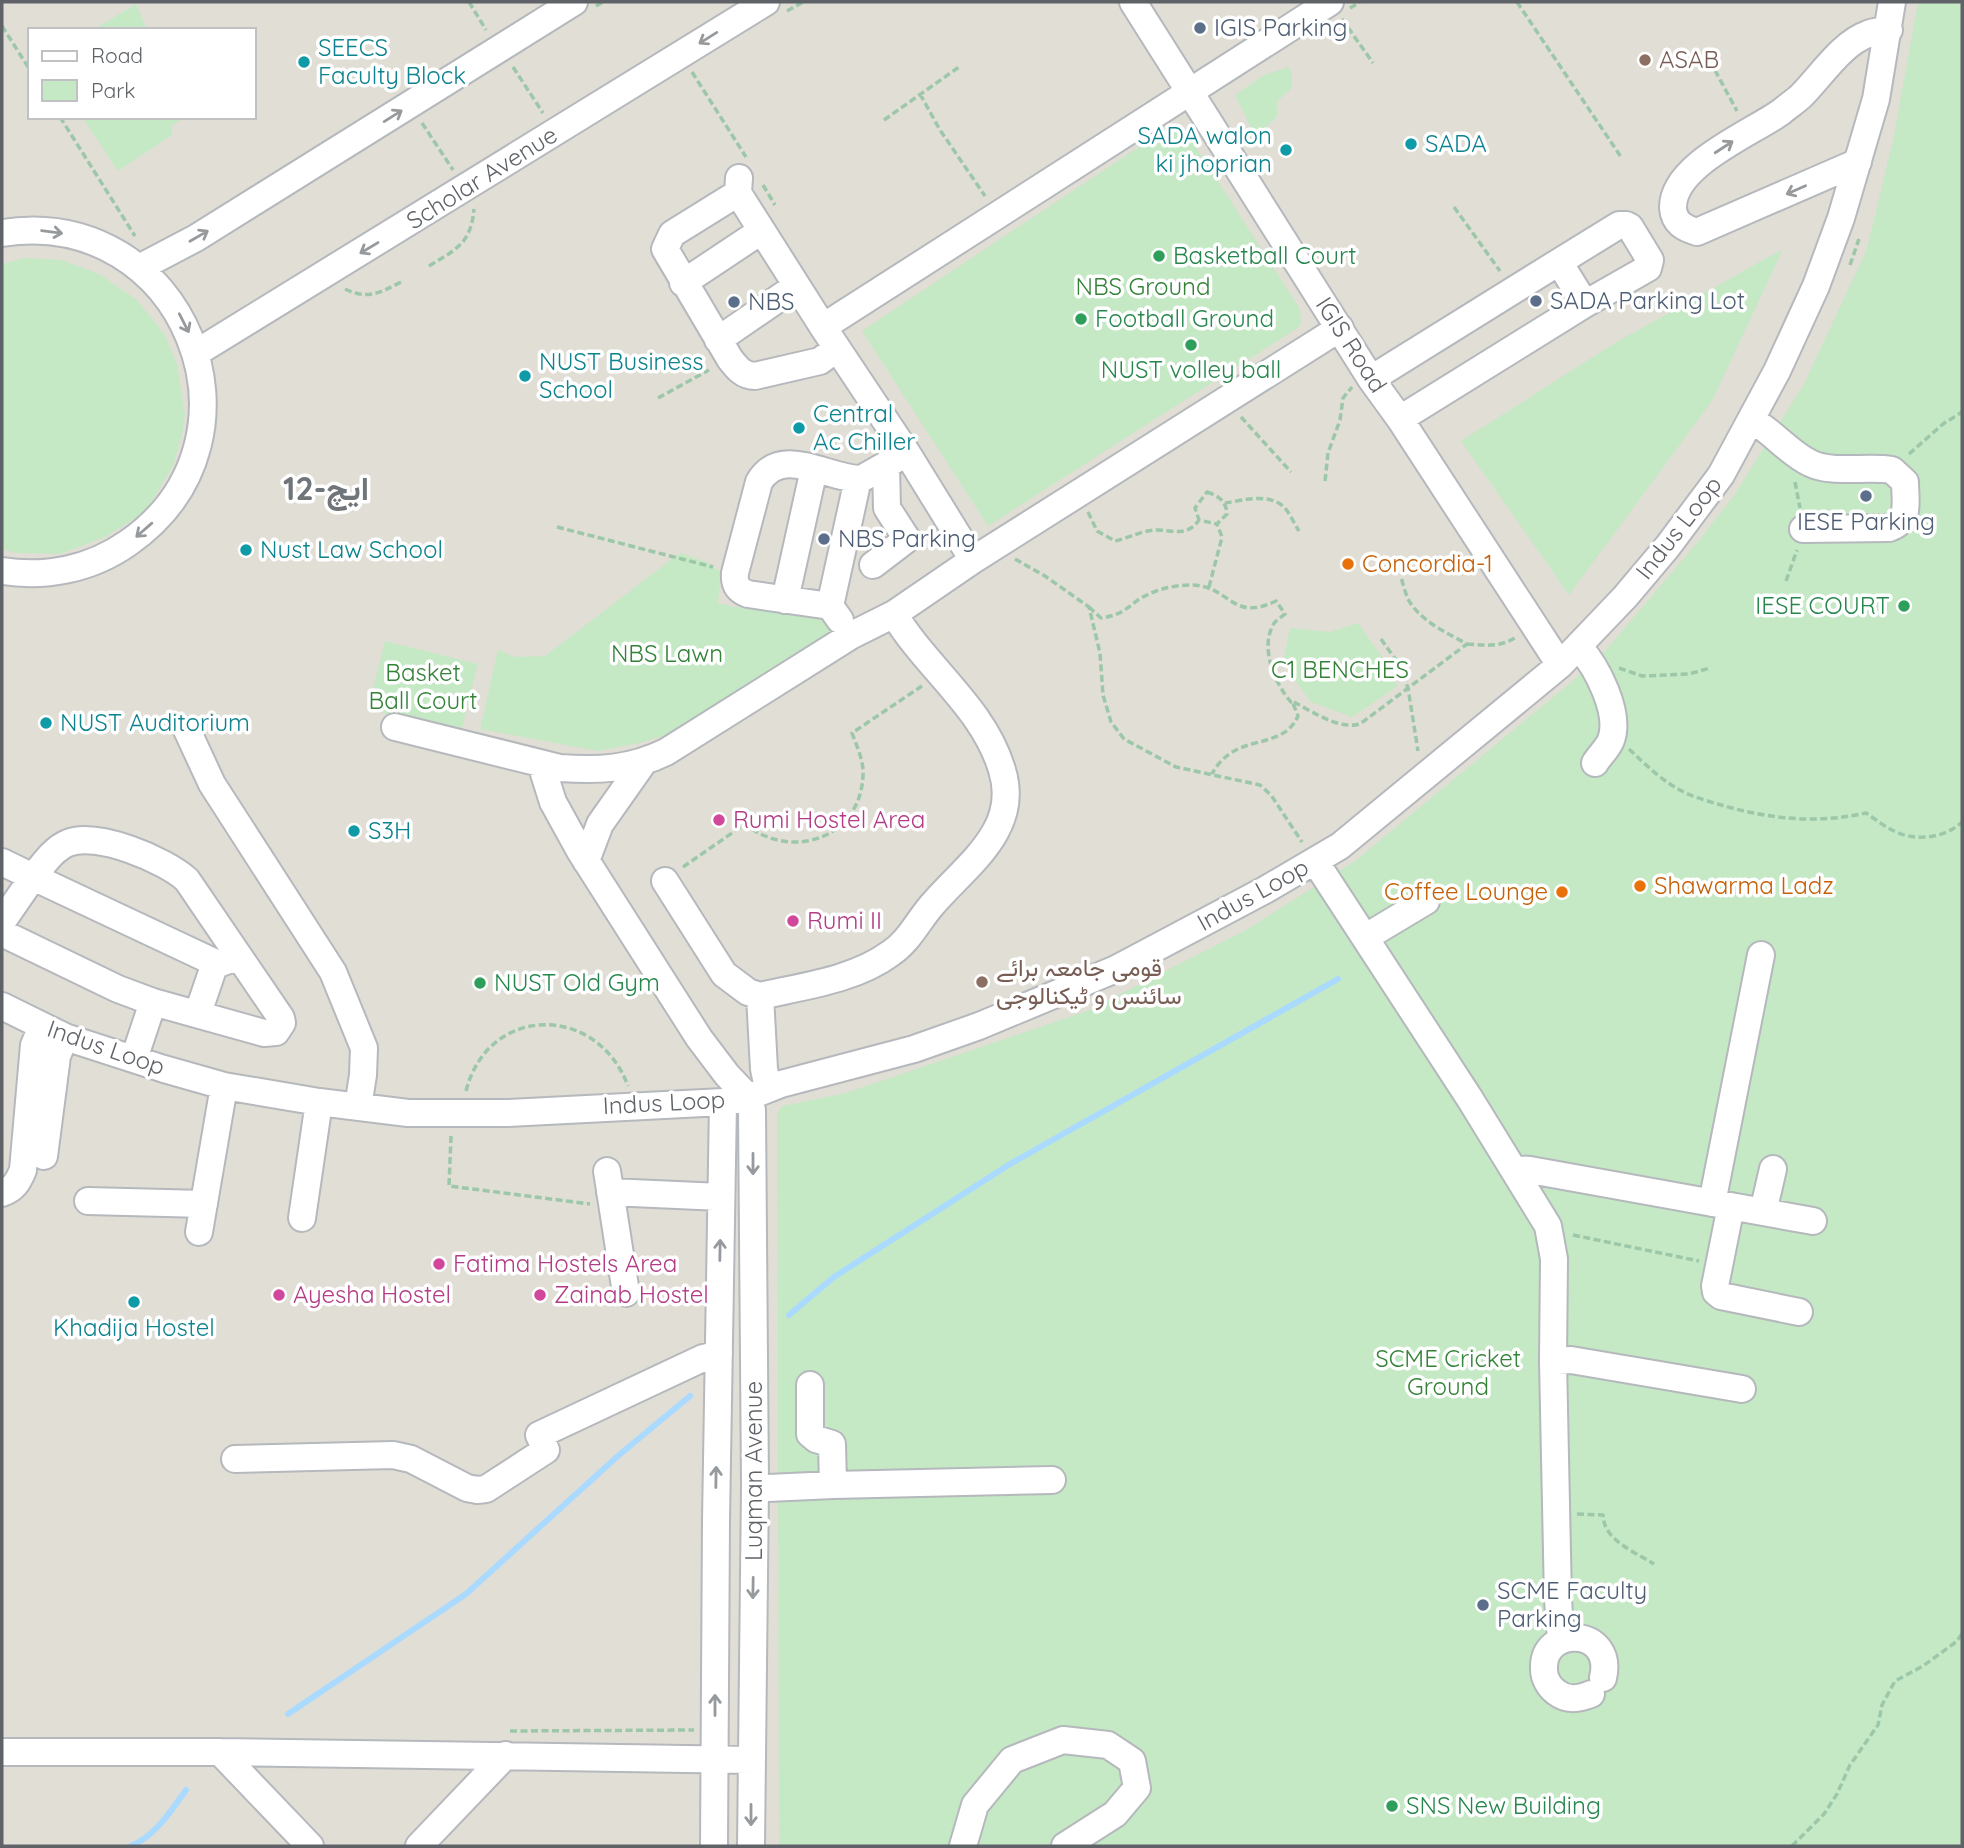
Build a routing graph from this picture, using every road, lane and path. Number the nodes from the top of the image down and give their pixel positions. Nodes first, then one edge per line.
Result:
1 (469, 2) edge
2 (574, 2) edge
3 (766, 2) edge
4 (1133, 2) edge
5 (1517, 2) edge
6 (1892, 2) edge
7 (1334, 9) edge
8 (2, 26) edge
9 (1889, 30) junction
10 (498, 49) junction
11 (1710, 61) dead end
12 (1373, 63) dead end
13 (28, 67) edge
14 (959, 67) dead end
15 (920, 94) junction
16 (1189, 94) junction
17 (410, 105) junction
18 (543, 113) dead end
19 (61, 119) edge
20 (884, 120) dead end
21 (1751, 130) junction
22 (1621, 157) dead end
23 (1858, 162) junction
24 (465, 189) junction
25 (985, 196) dead end
26 (1454, 207) dead end
27 (1863, 228) dead end
28 (761, 231) junction
29 (2, 233) edge
30 (1559, 262) junction
31 (145, 265) junction
32 (429, 266) dead end
33 (328, 273) junction
34 (1845, 275) dead end
35 (401, 282) dead end
36 (683, 284) junction
37 (795, 287) junction
38 (1513, 290) junction
39 (1585, 304) junction
40 (1340, 328) junction
41 (830, 338) junction
42 (724, 349) junction
43 (196, 353) junction
44 (1364, 382) junction
45 (658, 398) dead end
46 (1225, 401) junction
47 (1962, 412) edge
48 (1400, 419) junction
49 (1752, 420) junction
50 (897, 459) junction
51 (814, 469) junction
52 (1892, 470) junction
53 (1291, 472) dead end
54 (858, 479) junction
55 (1325, 481) dead end
56 (1225, 503) junction
57 (1088, 510) dead end
58 (1199, 520) junction
59 (1217, 524) junction
60 (557, 527) dead end
61 (1803, 529) dead end
62 (1299, 531) dead end
63 (981, 555) junction
64 (873, 565) dead end
65 (2, 571) edge
66 (736, 573) junction
67 (1401, 577) dead end
68 (1209, 587) junction
69 (785, 600) junction
70 (830, 607) junction
71 (1089, 607) junction
72 (894, 614) junction
73 (852, 635) junction
74 (1381, 639) dead end
75 (1576, 657) junction
76 (1710, 668) dead end
77 (938, 674) junction
78 (1408, 688) junction
79 (1293, 701) junction
80 (395, 727) dead end
81 (187, 730) dead end
82 (1613, 733) junction
83 (1419, 758) dead end
84 (1595, 763) dead end
85 (541, 764) junction
86 (643, 764) junction
87 (1211, 774) junction
88 (1962, 822) edge
89 (1309, 853) junction
90 (586, 861) junction
91 (2, 862) edge
92 (33, 877) junction
93 (665, 881) joint
94 (1426, 901) dead end
95 (2, 922) edge
96 (2, 933) edge
97 (1366, 937) junction
98 (1761, 955) dead end
99 (229, 960) junction
100 (760, 996) junction
101 (153, 1002) junction
102 (2, 1006) edge
103 (198, 1013) junction
104 (54, 1032) junction
105 (134, 1059) junction
106 (225, 1086) junction
107 (629, 1088) dead end
108 (747, 1096) junction
109 (464, 1098) dead end
110 (319, 1102) junction
111 (358, 1107) junction
112 (451, 1128) dead end
113 (44, 1156) dead end
114 (1515, 1169) junction
115 (1773, 1170) dead end
116 (610, 1190) junction
117 (2, 1193) edge
118 (721, 1197) junction
119 (88, 1201) dead end
120 (204, 1204) junction
121 (1722, 1204) junction
122 (1763, 1212) junction
123 (302, 1218) dead end
124 (1813, 1221) dead end
125 (199, 1232) dead end
126 (1568, 1244) dead end
127 (1719, 1265) junction
128 (626, 1293) dead end
129 (1798, 1312) dead end
130 (719, 1354) junction
131 (1553, 1360) junction
132 (810, 1385) dead end
133 (1742, 1389) dead end
134 (235, 1459) dead end
135 (1052, 1480) dead end
136 (833, 1485) junction
137 (755, 1486) junction
138 (1572, 1514) dead end
139 (1654, 1564) dead end
140 (1962, 1634) edge
141 (1561, 1640) junction
142 (697, 1731) dead end
143 (503, 1743) junction
144 (2, 1752) edge
145 (220, 1752) junction
146 (714, 1758) junction
147 (751, 1760) junction
148 (303, 1844) edge
149 (419, 1846) edge
150 (715, 1846) edge
151 (751, 1846) edge
152 (963, 1846) edge
153 (1065, 1846) edge
154 (1792, 1846) edge

1 - 10 path
2 - 10 street
3 -> 24 street, Scholar Avenue
4 - 16 street, IGIS Road
5 - 22 path
6 - 9 street, Indus Loop
7 - 12 path
7 - 16 street
8 - 13 path
9 - 21 street
9 - 23 street, Indus Loop
10 - 17 street
10 - 18 path
11 - 21 path
14 - 15 path
15 - 20 path
15 - 25 path
16 - 40 street, IGIS Road
16 - 41 street
17 - 24 path
31 -> 17 street
19 - 31 path
23 -> 21 street
23 - 49 street, Indus Loop
24 - 32 path
24 -> 33 street, Scholar Avenue
26 - 38 path
27 - 34 path
28 - 36 street
28 - 36 street
28 - 37 street
29 -> 31 street
30 - 38 street
30 - 39 street
30 - 39 street
31 -> 43 street
33 - 35 path
33 - 43 street, Scholar Avenue
36 - 42 street
37 - 41 street
37 - 42 street
38 - 44 street
39 - 48 street
40 - 44 street, IGIS Road
40 - 46 street
41 - 42 street
41 - 50 street
42 - 45 path
43 -> 65 street
44 - 48 street, IGIS Road
44 - 55 path
46 - 53 path
46 - 63 street
47 - 52 path
48 - 75 street, IGIS Road
49 - 52 street
49 - 75 street, Indus Loop
50 - 54 street
50 - 63 street
50 - 64 street
51 - 54 street
51 - 66 street
51 - 69 street
52 - 61 street
54 - 70 street
56 - 58 path
56 - 59 path
56 - 62 path
57 - 58 path
58 - 59 path
59 - 68 path
60 - 66 path
63 - 71 path
63 - 72 street
66 - 69 street
67 - 78 path
68 - 71 path
68 - 79 path
69 - 70 street
70 - 73 street
71 - 87 path
72 - 73 street
72 - 77 street
73 - 86 street
74 - 78 path
75 - 76 path
75 - 82 street, IGIS Road
75 - 89 street, Indus Loop
77 - 93 path
77 - 100 street
78 - 79 path
78 - 83 path
79 - 87 path
80 - 85 street
81 - 111 street
82 - 84 street
82 - 88 path
85 - 86 street
85 - 90 street
86 - 90 street
87 - 89 path
89 - 97 street
89 - 108 street, Indus Loop
90 - 108 street
91 - 92 street
92 - 95 street
92 - 99 street
92 - 99 street
93 - 100 street
94 - 97 street
96 - 101 street
97 - 114 street
98 - 121 street
99 - 103 street
99 - 103 street
100 - 108 street
101 - 103 street
101 - 105 street
102 - 104 street, Indus Loop
104 - 105 street, Indus Loop
104 - 113 street
104 - 117 street
105 - 106 street, Indus Loop
106 - 110 street, Indus Loop
106 - 120 street
107 - 109 path
108 - 111 street, Indus Loop
108 - 118 street, Luqman Avenue
108 -> 137 street, Luqman Avenue
110 - 111 street, Indus Loop
110 - 123 street
112 - 116 path
114 - 121 street
114 - 131 street
115 - 122 street
116 - 118 street
116 - 128 street
130 -> 118 street, Luqman Avenue
119 - 120 street
120 - 125 street
121 - 122 street
121 - 127 street
122 - 124 street
126 - 127 path
127 - 129 street
130 - 134 street
146 -> 130 street, Luqman Avenue
131 - 133 street
131 - 141 street
132 - 136 street
135 - 136 street
136 - 137 street
137 -> 147 street, Luqman Avenue
138 - 139 path
140 - 154 path
141 - 141 street
142 - 143 path
143 - 145 street
143 - 146 street
143 - 149 street
144 - 145 street
145 - 148 street
146 - 147 street
146 - 150 street, Luqman Avenue
147 -> 151 street, Luqman Avenue
152 - 153 street

